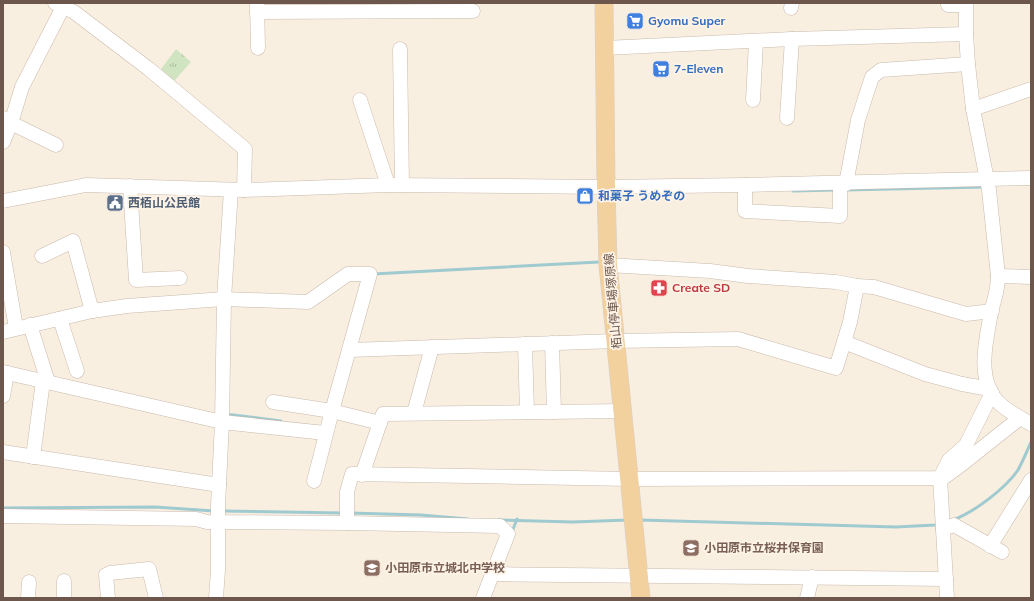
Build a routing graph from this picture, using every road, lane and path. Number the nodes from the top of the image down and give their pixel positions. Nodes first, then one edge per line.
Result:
1 (604, 3) edge
2 (948, 3) edge
3 (59, 5) edge
4 (366, 7) edge
5 (257, 8) edge
6 (473, 11) dead end
7 (966, 34) junction
8 (792, 39) junction
9 (756, 41) junction
10 (258, 48) dead end
11 (400, 48) dead end
12 (604, 48) junction
13 (968, 64) junction
14 (1031, 89) edge
15 (360, 100) dead end
16 (753, 100) dead end
17 (973, 109) junction
18 (787, 118) dead end
19 (7, 120) edge
20 (3, 142) edge
21 (56, 145) dead end
22 (1031, 178) edge
23 (987, 183) junction
24 (843, 184) junction
25 (388, 185) junction
26 (402, 185) junction
27 (745, 185) junction
28 (130, 186) junction
29 (606, 186) junction
30 (238, 190) junction
31 (3, 201) edge
32 (3, 252) edge
33 (42, 256) dead end
34 (608, 265) junction
35 (998, 276) junction
36 (1031, 277) edge
37 (180, 278) dead end
38 (857, 286) junction
39 (224, 300) junction
40 (92, 311) junction
41 (992, 311) junction
42 (60, 319) junction
43 (30, 325) junction
44 (10, 330) edge
45 (616, 341) junction
46 (844, 342) junction
47 (552, 343) junction
48 (525, 344) junction
49 (432, 347) junction
50 (349, 350) junction
51 (77, 371) dead end
52 (5, 373) edge
53 (46, 382) junction
54 (991, 391) junction
55 (3, 396) edge
56 (273, 402) dead end
57 (332, 411) junction
58 (622, 411) junction
59 (527, 412) junction
60 (554, 412) junction
61 (414, 413) junction
62 (1025, 421) edge
63 (222, 422) junction
64 (380, 423) junction
65 (326, 433) junction
66 (3, 452) edge
67 (33, 457) junction
68 (362, 475) junction
69 (940, 478) junction
70 (630, 479) junction
71 (1031, 480) edge
72 (314, 481) dead end
73 (219, 484) junction
74 (3, 516) edge
75 (218, 522) junction
76 (347, 523) junction
77 (942, 529) junction
78 (492, 574) junction
79 (639, 577) junction
80 (812, 577) junction
81 (946, 580) junction
82 (64, 581) dead end
83 (29, 582) dead end
84 (28, 598) edge
85 (64, 598) edge
86 (108, 598) edge
87 (156, 598) edge
88 (216, 598) edge
89 (483, 598) edge
90 (641, 598) edge
91 (807, 598) edge
92 (947, 598) edge

1 - 12 main road, 栢山停車場塚原線
2 - 7 street
3 - 19 street
3 - 30 street
4 - 5 street
4 - 6 street
5 - 10 street
7 - 8 street
7 - 13 street
8 - 9 street
8 - 18 street
9 - 12 street
9 - 16 street
11 - 26 street
12 - 29 main road, 栢山停車場塚原線
13 - 17 street
13 - 24 street
14 - 17 street
15 - 25 street
17 - 23 street
19 - 20 street
19 - 21 street
22 - 23 street
23 - 24 street
23 - 35 street
24 - 27 street
24 - 27 street
25 - 26 street
25 - 30 street
26 - 29 street
27 - 29 street
28 - 30 street
28 - 31 street
28 - 37 street
29 - 34 main road, 栢山停車場塚原線
30 - 39 street
32 - 44 street
33 - 40 street
34 - 38 street
34 - 45 main road, 栢山停車場塚原線
35 - 36 street
35 - 41 street
38 - 41 street
38 - 46 street
39 - 40 street
39 - 50 street
39 - 63 street
40 - 42 street
41 - 54 street
42 - 43 street
42 - 51 street
43 - 44 street
43 - 53 street
45 - 46 street
45 - 47 street
45 - 58 main road, 栢山停車場塚原線
46 - 54 street
47 - 48 street
47 - 60 street
48 - 49 street
48 - 59 street
49 - 50 street
49 - 61 street
50 - 57 street
52 - 53 street
52 - 55 street
53 - 63 street
53 - 67 street
54 - 62 street
54 - 69 street
56 - 57 street
57 - 64 street
57 - 65 street
58 - 60 street
58 - 70 main road, 栢山停車場塚原線
59 - 60 street
59 - 61 street
61 - 64 street
62 - 69 street
63 - 65 street
63 - 73 street
64 - 68 street
65 - 72 street
66 - 67 street
67 - 73 street
68 - 70 street
68 - 76 street
69 - 70 street
69 - 77 street
70 - 79 main road, 栢山停車場塚原線
71 - 77 street
73 - 75 street
74 - 75 street
75 - 76 street
75 - 88 street
76 - 78 street
77 - 81 street
78 - 79 street
78 - 89 street
79 - 80 street
79 - 90 main road, 栢山停車場塚原線
80 - 81 street
80 - 91 street
81 - 92 street
82 - 85 street
83 - 84 street
86 - 87 street

